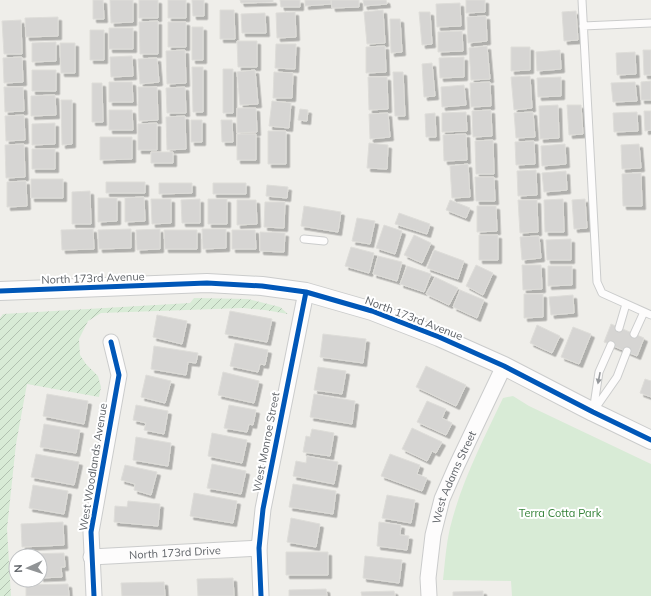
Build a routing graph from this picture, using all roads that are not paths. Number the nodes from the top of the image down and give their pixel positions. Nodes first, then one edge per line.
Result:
1 (582, 0) edge
2 (651, 23) edge
3 (583, 26) junction
4 (304, 239) dead end
5 (324, 241) dead end
6 (0, 291) edge
7 (306, 292) junction
8 (626, 304) junction
9 (644, 312) junction
10 (651, 315) edge
11 (619, 328) dead end
12 (634, 334) dead end
13 (111, 342) dead end
14 (611, 345) dead end
15 (627, 351) dead end
16 (504, 366) junction
17 (593, 412) junction
18 (651, 440) edge
19 (259, 548) junction
20 (91, 558) junction
21 (94, 596) edge
22 (261, 596) edge
23 (429, 596) edge

1 - 3 lane
2 - 3 lane
3 - 8 lane
4 - 5 lane
6 - 7 street, North 173rd Avenue
7 - 16 street, North 173rd Avenue
7 - 19 street, West Monroe Street
8 - 9 lane
8 - 11 lane
9 - 10 lane
9 - 12 lane
13 - 20 street, West Woodlands Avenue
14 -> 17 lane
15 - 17 lane
16 - 17 street, North 173rd Avenue
16 - 23 street, West Adams Street
17 - 18 street, North 173rd Avenue
19 - 20 street, North 173rd Drive
19 - 22 street, West Monroe Street
20 - 21 street, West Woodlands Avenue

